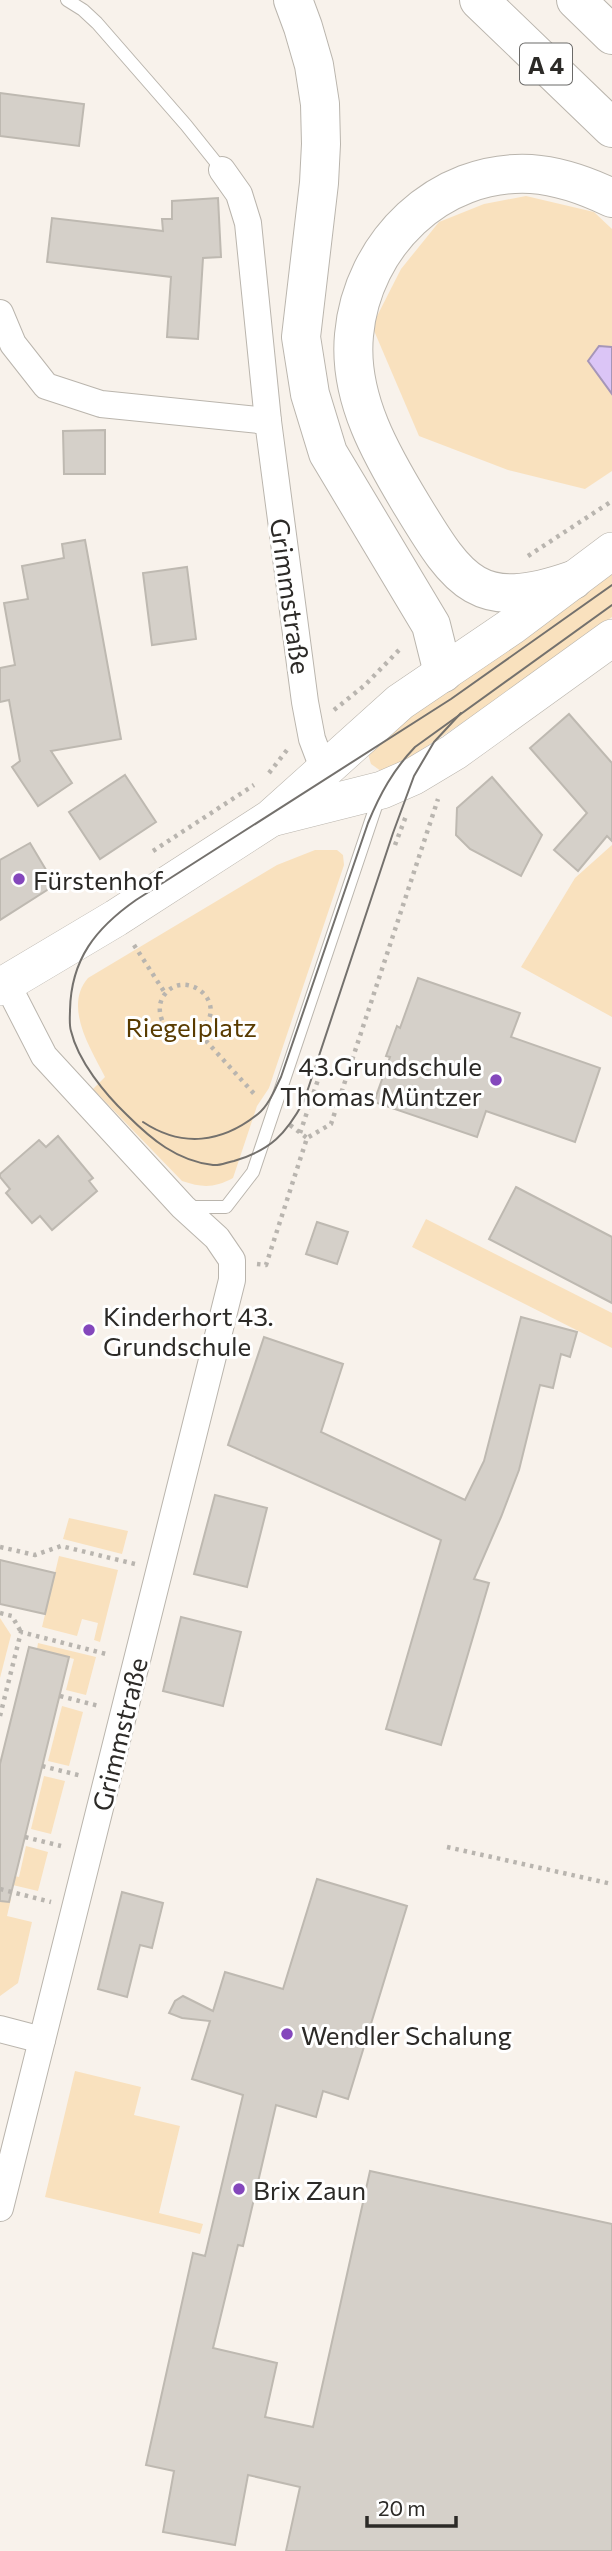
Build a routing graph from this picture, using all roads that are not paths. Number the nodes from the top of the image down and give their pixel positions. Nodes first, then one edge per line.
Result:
1 (67, 0) edge
2 (293, 0) edge
3 (479, 0) edge
4 (576, 0) edge
5 (612, 35) edge
6 (612, 128) edge
7 (222, 170) joint
8 (612, 198) edge
9 (0, 313) edge
10 (268, 421) junction
11 (612, 551) edge
12 (573, 580) junction
13 (612, 638) edge
14 (443, 673) junction
15 (331, 784) junction
16 (382, 790) junction
17 (3, 985) edge
18 (183, 1207) junction
19 (0, 2029) edge
20 (42, 2040) junction
21 (0, 2208) edge

1 - 7 lane
2 - 14 highway
3 - 6 highway, A 4
4 - 5 highway, A 4
7 - 10 street, Grimmstraße
8 - 12 highway
9 - 10 street
10 - 15 street, Grimmstraße
11 - 12 street
12 - 14 street
13 - 16 street
14 - 15 street
15 - 16 street
15 - 17 street
16 - 18 lane
17 - 18 street
18 - 20 street, Grimmstraße
19 - 20 street
20 - 21 street, Grimmstraße

